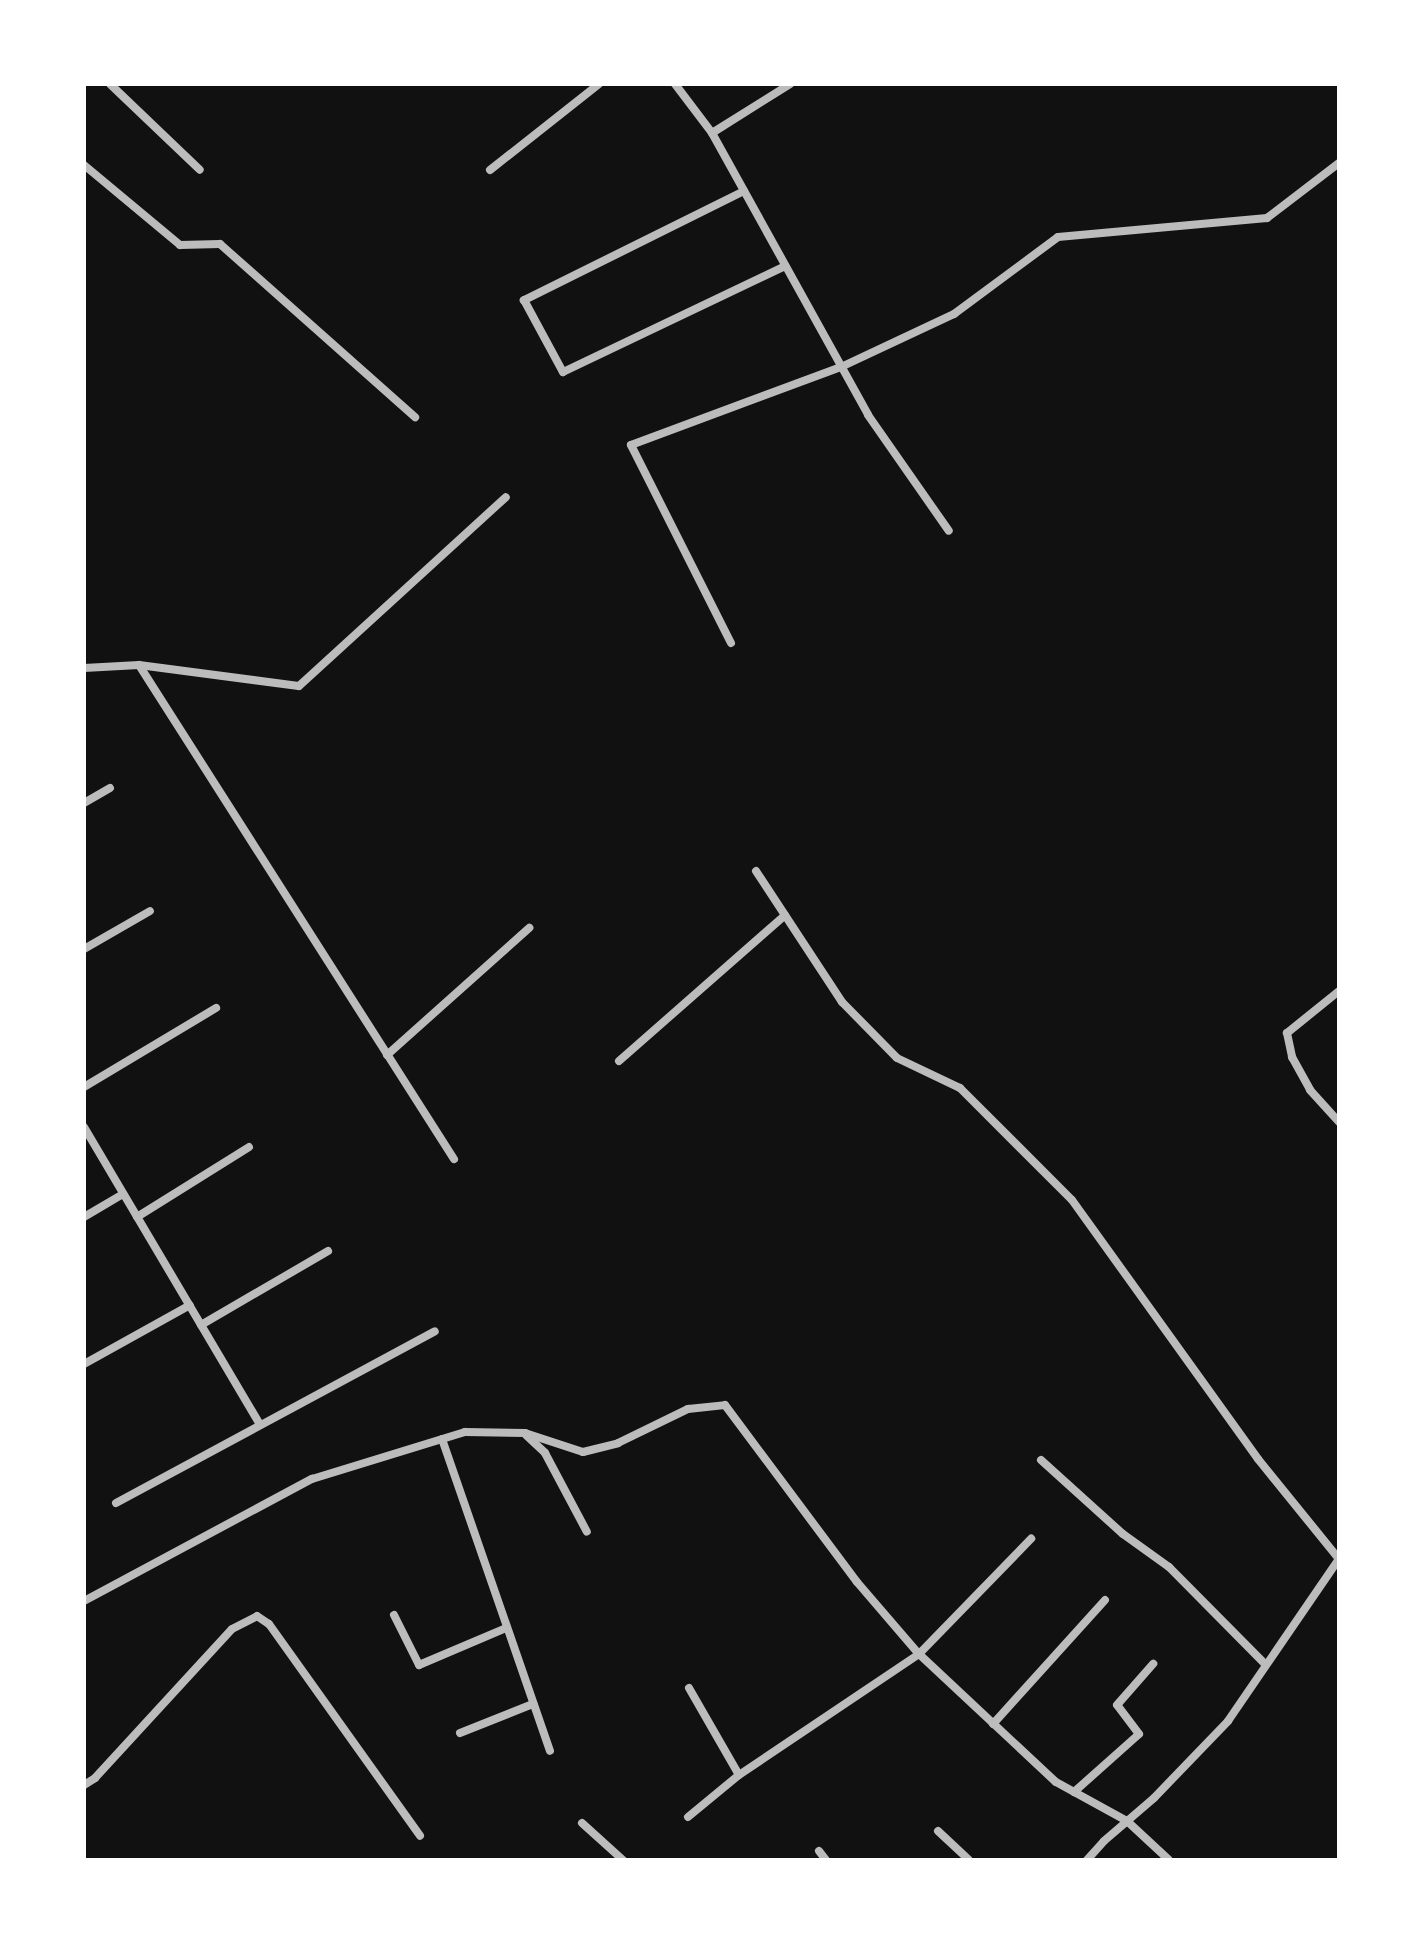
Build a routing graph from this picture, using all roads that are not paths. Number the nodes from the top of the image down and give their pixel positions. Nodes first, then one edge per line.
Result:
1 (110, 84) edge
2 (599, 84) edge
3 (675, 84) edge
4 (790, 84) edge
5 (712, 133) junction
6 (1339, 163) edge
7 (84, 165) edge
8 (200, 170) dead end
9 (490, 170) dead end
10 (744, 191) junction
11 (785, 266) junction
12 (841, 367) junction
13 (415, 417) dead end
14 (506, 497) dead end
15 (949, 531) dead end
16 (731, 643) dead end
17 (139, 665) junction
18 (84, 668) edge
19 (110, 788) dead end
20 (84, 803) edge
21 (756, 871) dead end
22 (150, 911) dead end
23 (785, 915) junction
24 (529, 928) dead end
25 (84, 949) edge
26 (1339, 991) edge
27 (216, 1008) dead end
28 (387, 1055) junction
29 (619, 1061) dead end
30 (84, 1087) edge
31 (1339, 1122) edge
32 (84, 1127) edge
33 (249, 1147) dead end
34 (454, 1159) dead end
35 (123, 1194) junction
36 (84, 1217) edge
37 (137, 1217) junction
38 (328, 1251) dead end
39 (190, 1305) junction
40 (201, 1325) junction
41 (435, 1331) dead end
42 (84, 1364) edge
43 (260, 1425) junction
44 (525, 1433) junction
45 (442, 1439) junction
46 (1041, 1460) dead end
47 (116, 1503) dead end
48 (587, 1532) dead end
49 (1031, 1539) dead end
50 (1339, 1559) edge
51 (1105, 1600) dead end
52 (84, 1601) edge
53 (394, 1615) dead end
54 (506, 1628) junction
55 (919, 1654) junction
56 (1153, 1664) dead end
57 (1265, 1664) junction
58 (689, 1688) dead end
59 (533, 1704) junction
60 (993, 1724) junction
61 (460, 1733) dead end
62 (550, 1751) dead end
63 (739, 1775) junction
64 (84, 1785) edge
65 (1074, 1792) junction
66 (688, 1817) dead end
67 (1127, 1821) junction
68 (582, 1823) dead end
69 (938, 1831) dead end
70 (420, 1836) dead end
71 (819, 1851) dead end
72 (623, 1860) edge
73 (826, 1860) edge
74 (969, 1860) edge
75 (1087, 1860) edge
76 (1169, 1860) edge

1 - 8 street
2 - 9 street
3 - 5 street
4 - 5 street
5 - 10 street
6 - 12 street
7 - 13 street
10 - 11 street
10 - 11 street
11 - 12 street
12 - 15 street
12 - 16 street
14 - 17 street
17 - 18 street
17 - 28 street
19 - 20 street
21 - 23 street
22 - 25 street
23 - 29 street
23 - 50 street
24 - 28 street
26 - 31 street
27 - 30 street
28 - 34 street
32 - 35 street
33 - 37 street
35 - 36 street
35 - 37 street
37 - 39 street
38 - 40 street
39 - 40 street
39 - 42 street
40 - 43 street
41 - 43 street
43 - 47 street
44 - 45 street
44 - 48 street
44 - 55 street
45 - 52 street
45 - 54 street
46 - 57 street
49 - 55 street
50 - 57 street
51 - 60 street
53 - 54 street
54 - 59 street
55 - 60 street
55 - 63 street
56 - 65 street
57 - 67 street
58 - 63 street
59 - 61 street
59 - 62 street
60 - 65 street
63 - 66 street
64 - 70 street
65 - 67 street
67 - 75 street
67 - 76 street
68 - 72 street
69 - 74 street
71 - 73 street

